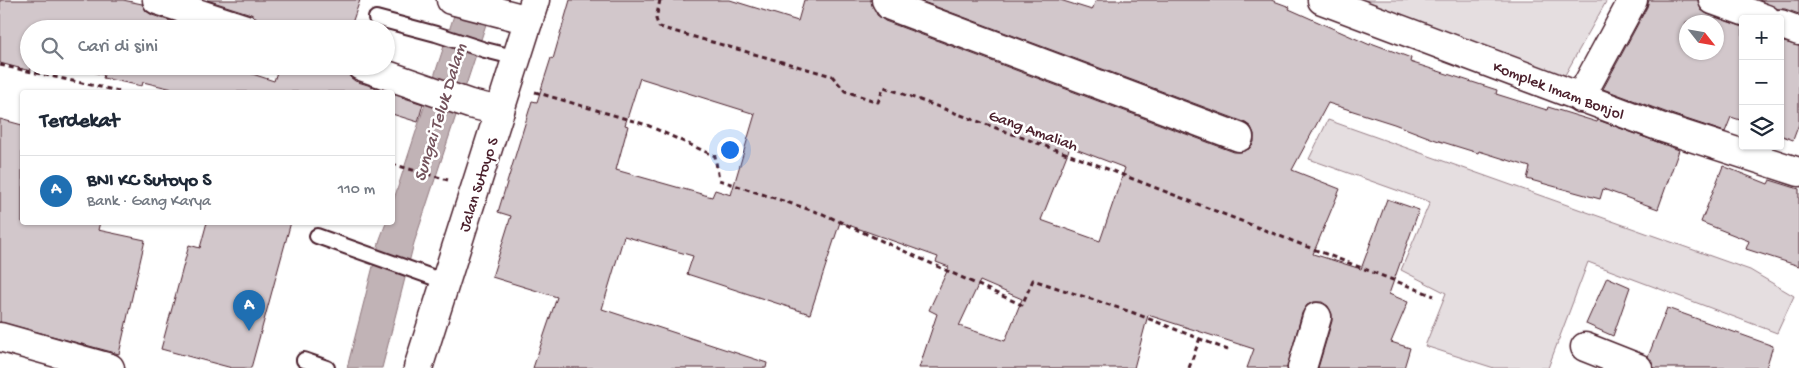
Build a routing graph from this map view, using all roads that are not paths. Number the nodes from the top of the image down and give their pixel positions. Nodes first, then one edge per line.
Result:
1 (157, 0) edge
2 (451, 0) edge
3 (886, 0) edge
4 (1322, 0) edge
5 (1633, 0) edge
6 (1713, 0) edge
7 (532, 10) edge
8 (1755, 15) edge
9 (376, 18) dead end
10 (218, 20) edge
11 (384, 20) edge
12 (395, 23) edge
13 (1784, 25) edge
14 (1799, 31) edge
15 (517, 58) junction
16 (388, 75) edge
17 (1580, 98) junction
18 (500, 111) junction
19 (1239, 137) dead end
20 (1799, 172) edge
21 (317, 236) dead end
22 (446, 282) junction
23 (1317, 317) dead end
24 (0, 337) edge
25 (1585, 347) dead end
26 (304, 360) dead end
27 (110, 368) edge
28 (327, 368) edge
29 (418, 368) edge
30 (1302, 368) edge
31 (1638, 368) edge

1 - 10 main road
2 - 7 main road
3 - 19 main road
4 - 17 main road, Komplek Imam Bonjol
5 - 17 main road
6 - 8 main road
7 - 15 main road, Jalan Sutoyo S
9 - 11 lane
12 - 15 lane
13 - 14 main road
15 - 18 main road, Jalan Sutoyo S
16 - 18 main road
17 - 20 main road, Komplek Imam Bonjol
18 - 22 main road, Jalan Sutoyo S
21 - 22 lane
22 - 29 main road, Jalan Sutoyo S
23 - 30 main road
24 - 27 main road
25 - 31 main road
26 - 28 lane

